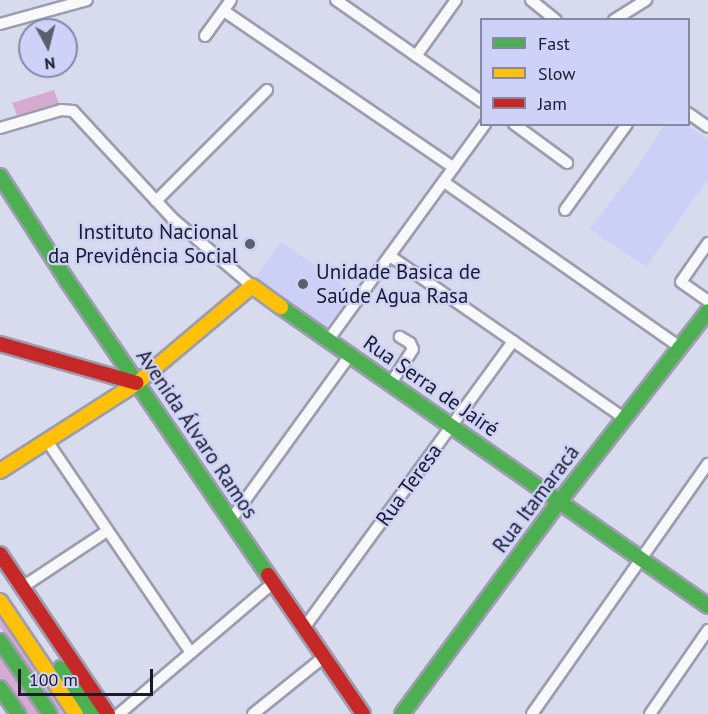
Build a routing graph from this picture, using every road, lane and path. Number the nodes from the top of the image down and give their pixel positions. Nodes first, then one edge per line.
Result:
1 (87, 0) edge
2 (231, 0) edge
3 (456, 0) edge
4 (531, 0) edge
5 (646, 0) edge
6 (343, 2) edge
7 (224, 11) junction
8 (554, 18) edge
9 (617, 18) edge
10 (0, 24) edge
11 (205, 36) dead end
12 (416, 56) junction
13 (267, 90) dead end
14 (480, 101) edge
15 (690, 114) edge
16 (707, 123) edge
17 (484, 126) edge
18 (517, 126) edge
19 (626, 126) edge
20 (0, 129) edge
21 (567, 163) dead end
22 (454, 168) junction
23 (0, 176) edge
24 (444, 182) junction
25 (156, 201) junction
26 (566, 210) dead end
27 (708, 243) edge
28 (390, 256) junction
29 (252, 286) junction
30 (708, 301) edge
31 (708, 311) edge
32 (400, 338) dead end
33 (328, 339) junction
34 (513, 341) junction
35 (0, 344) edge
36 (680, 346) junction
37 (114, 349) junction
38 (350, 355) junction
39 (89, 370) junction
40 (137, 383) junction
41 (391, 383) junction
42 (624, 418) junction
43 (452, 427) junction
44 (47, 441) junction
45 (708, 464) edge
46 (0, 471) edge
47 (559, 502) junction
48 (230, 521) junction
49 (107, 531) junction
50 (0, 554) edge
51 (640, 558) junction
52 (273, 584) junction
53 (21, 588) junction
54 (0, 601) edge
55 (30, 602) junction
56 (708, 606) edge
57 (304, 628) junction
58 (708, 630) edge
59 (0, 641) edge
60 (190, 653) junction
61 (324, 657) junction
62 (0, 688) edge
63 (18, 714) edge
64 (50, 714) edge
65 (76, 714) edge
66 (92, 714) edge
67 (108, 714) edge
68 (119, 714) edge
69 (253, 714) edge
70 (363, 714) edge
71 (402, 714) edge
72 (532, 714) edge
73 (650, 714) edge

1 - 10 street
2 - 7 street
3 - 12 street
4 - 8 street
5 - 9 street
6 - 12 street
7 - 11 street
7 - 22 street
12 - 14 street
13 - 25 street
15 - 16 street
17 - 22 street
18 - 21 street
19 - 26 street
20 - 25 street
22 - 24 street
23 - 37 main road, Avenida Álvaro Ramos
24 - 28 street
24 - 36 street
25 - 29 street
27 - 30 street
28 - 33 street
28 - 34 street
29 - 33 main road, Rua Serra de Jairé
29 - 40 main road
31 - 36 main road, Rua Itamaracá
32 - 41 street
33 - 38 main road, Rua Serra de Jairé
34 - 42 street
34 - 43 street, Rua Teresa
35 - 39 main road
36 - 42 main road, Rua Itamaracá
37 - 39 main road
37 - 40 main road, Avenida Álvaro Ramos
38 - 41 main road, Rua Serra de Jairé
38 - 48 street
39 - 40 main road
40 - 44 main road
40 - 48 main road, Avenida Álvaro Ramos
41 - 43 main road, Rua Serra de Jairé
42 - 47 main road, Rua Itamaracá
43 - 47 main road, Rua Serra de Jairé
43 - 57 street, Rua Teresa
44 - 46 main road
44 - 49 street
45 - 51 street
47 - 51 main road, Rua Serra de Jairé
47 - 71 main road, Rua Itamaracá
48 - 52 main road, Avenida Álvaro Ramos
49 - 53 street
49 - 60 street
50 - 53 main road
51 - 56 main road, Rua Serra de Jairé
51 - 72 street
52 - 57 main road, Avenida Álvaro Ramos
52 - 60 street
53 - 55 main road
54 - 65 main road
55 - 66 main road
55 - 67 main road
57 - 61 main road, Avenida Álvaro Ramos
58 - 73 street
59 - 64 main road
60 - 68 street
61 - 69 street
61 - 70 main road, Avenida Álvaro Ramos
62 - 63 main road

